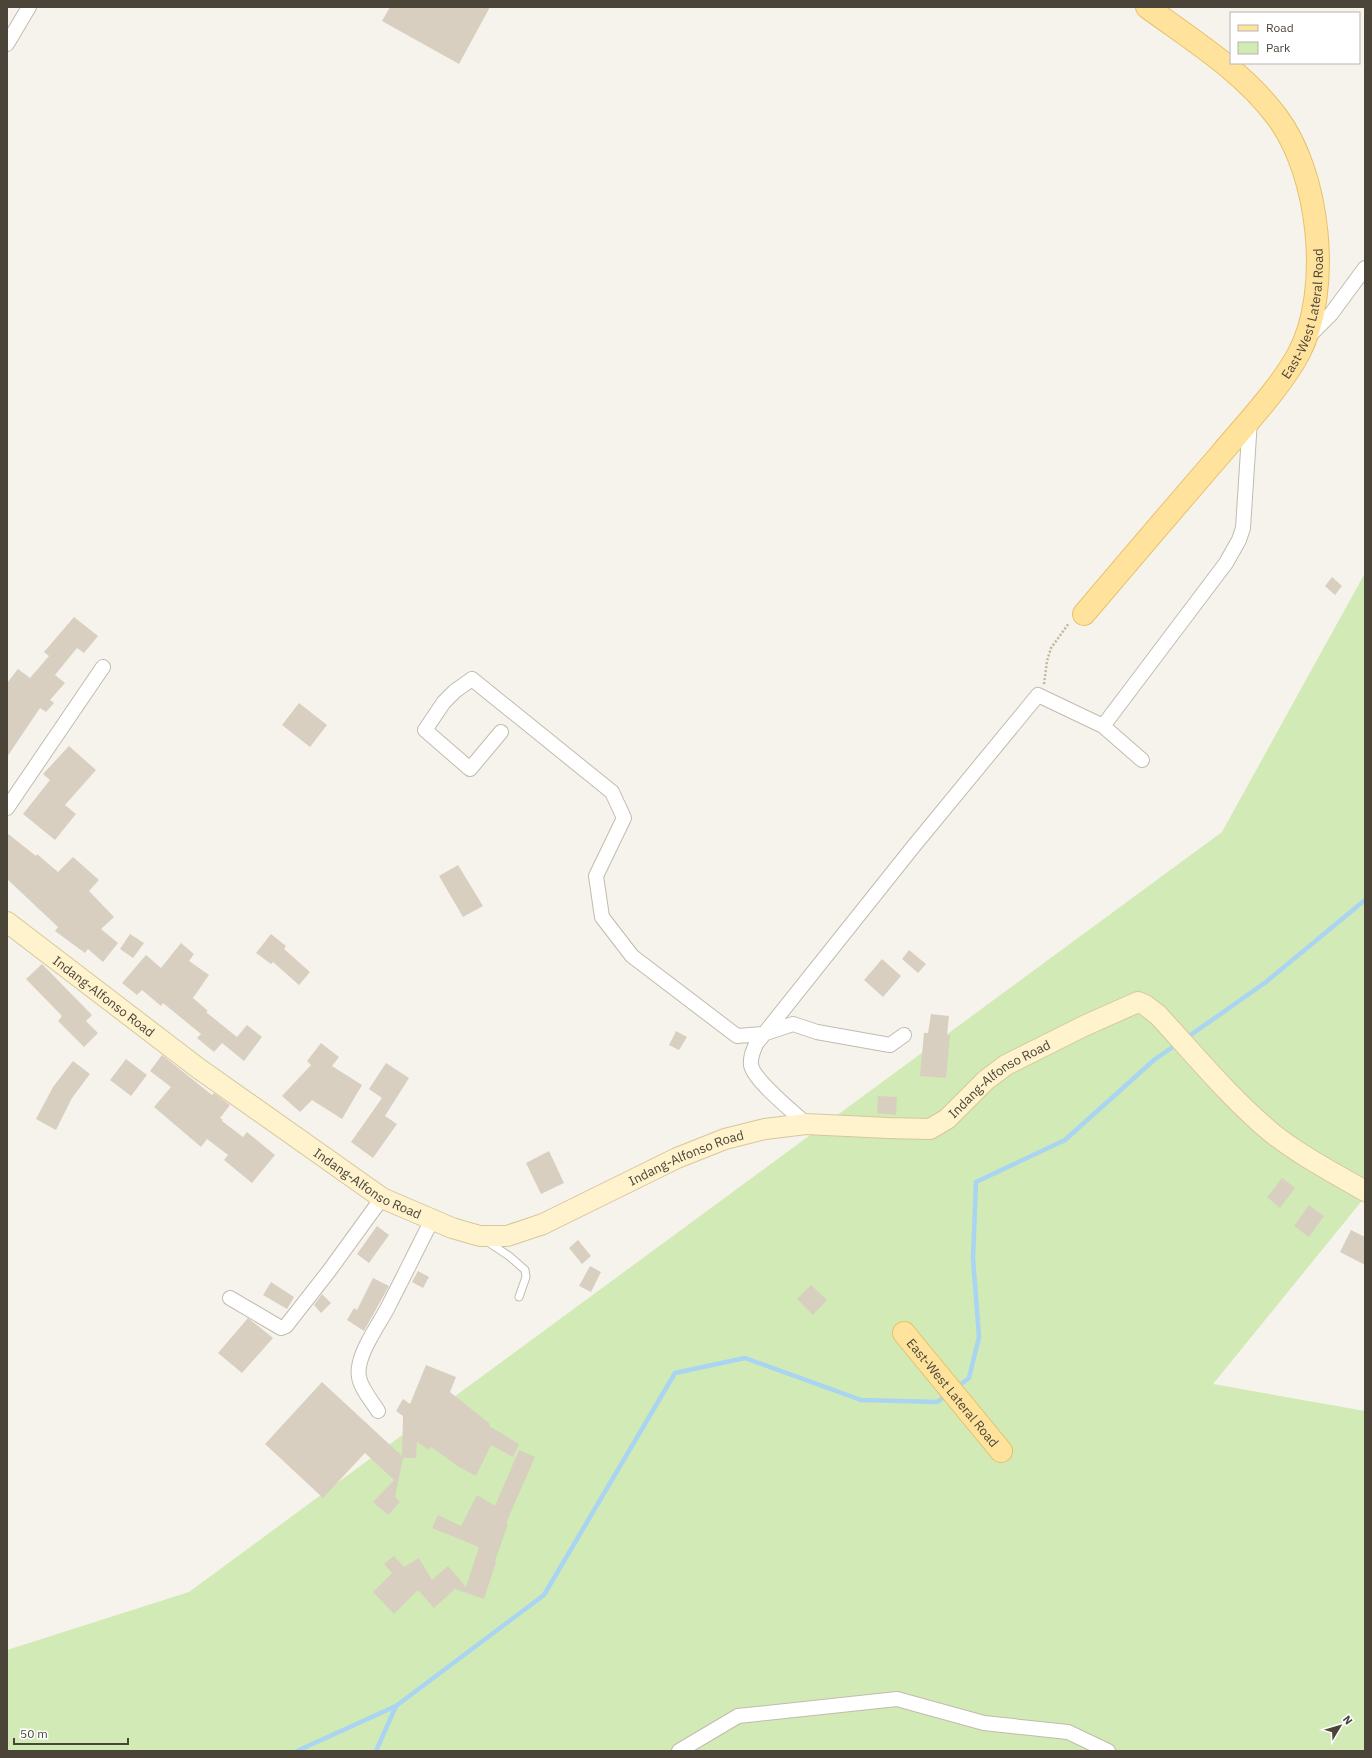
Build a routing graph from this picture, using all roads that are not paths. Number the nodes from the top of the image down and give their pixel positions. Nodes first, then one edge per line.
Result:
1 (29, 7) edge
2 (1147, 7) edge
3 (7, 44) edge
4 (1365, 268) edge
5 (1305, 341) junction
6 (1250, 418) junction
7 (1084, 614) road end
8 (103, 667) dead end
9 (1102, 726) junction
10 (501, 732) dead end
11 (1142, 760) dead end
12 (7, 808) edge
13 (7, 922) edge
14 (763, 1034) junction
15 (904, 1035) dead end
16 (806, 1124) junction
17 (1365, 1192) edge
18 (382, 1198) junction
19 (432, 1220) junction
20 (480, 1236) junction
21 (519, 1297) dead end
22 (230, 1298) dead end
23 (904, 1334) dead end
24 (378, 1411) dead end
25 (1001, 1451) dead end
26 (680, 1751) edge
27 (1108, 1751) edge

1 - 3 street
2 - 5 main road, East-West Lateral Road
4 - 5 street
5 - 6 main road, East-West Lateral Road
6 - 7 main road, East-West Lateral Road
6 - 9 street
8 - 12 street
9 - 11 street
9 - 14 street
10 - 14 street
13 - 18 main road, Indang-Alfonso Road
14 - 15 street
14 - 16 street
16 - 17 main road, Indang-Alfonso Road
16 - 20 main road, Indang-Alfonso Road
18 - 19 main road, Indang-Alfonso Road
18 - 22 street
19 - 20 main road, Indang-Alfonso Road
19 - 24 street
20 - 21 lane
23 - 25 main road, East-West Lateral Road
26 - 27 street

